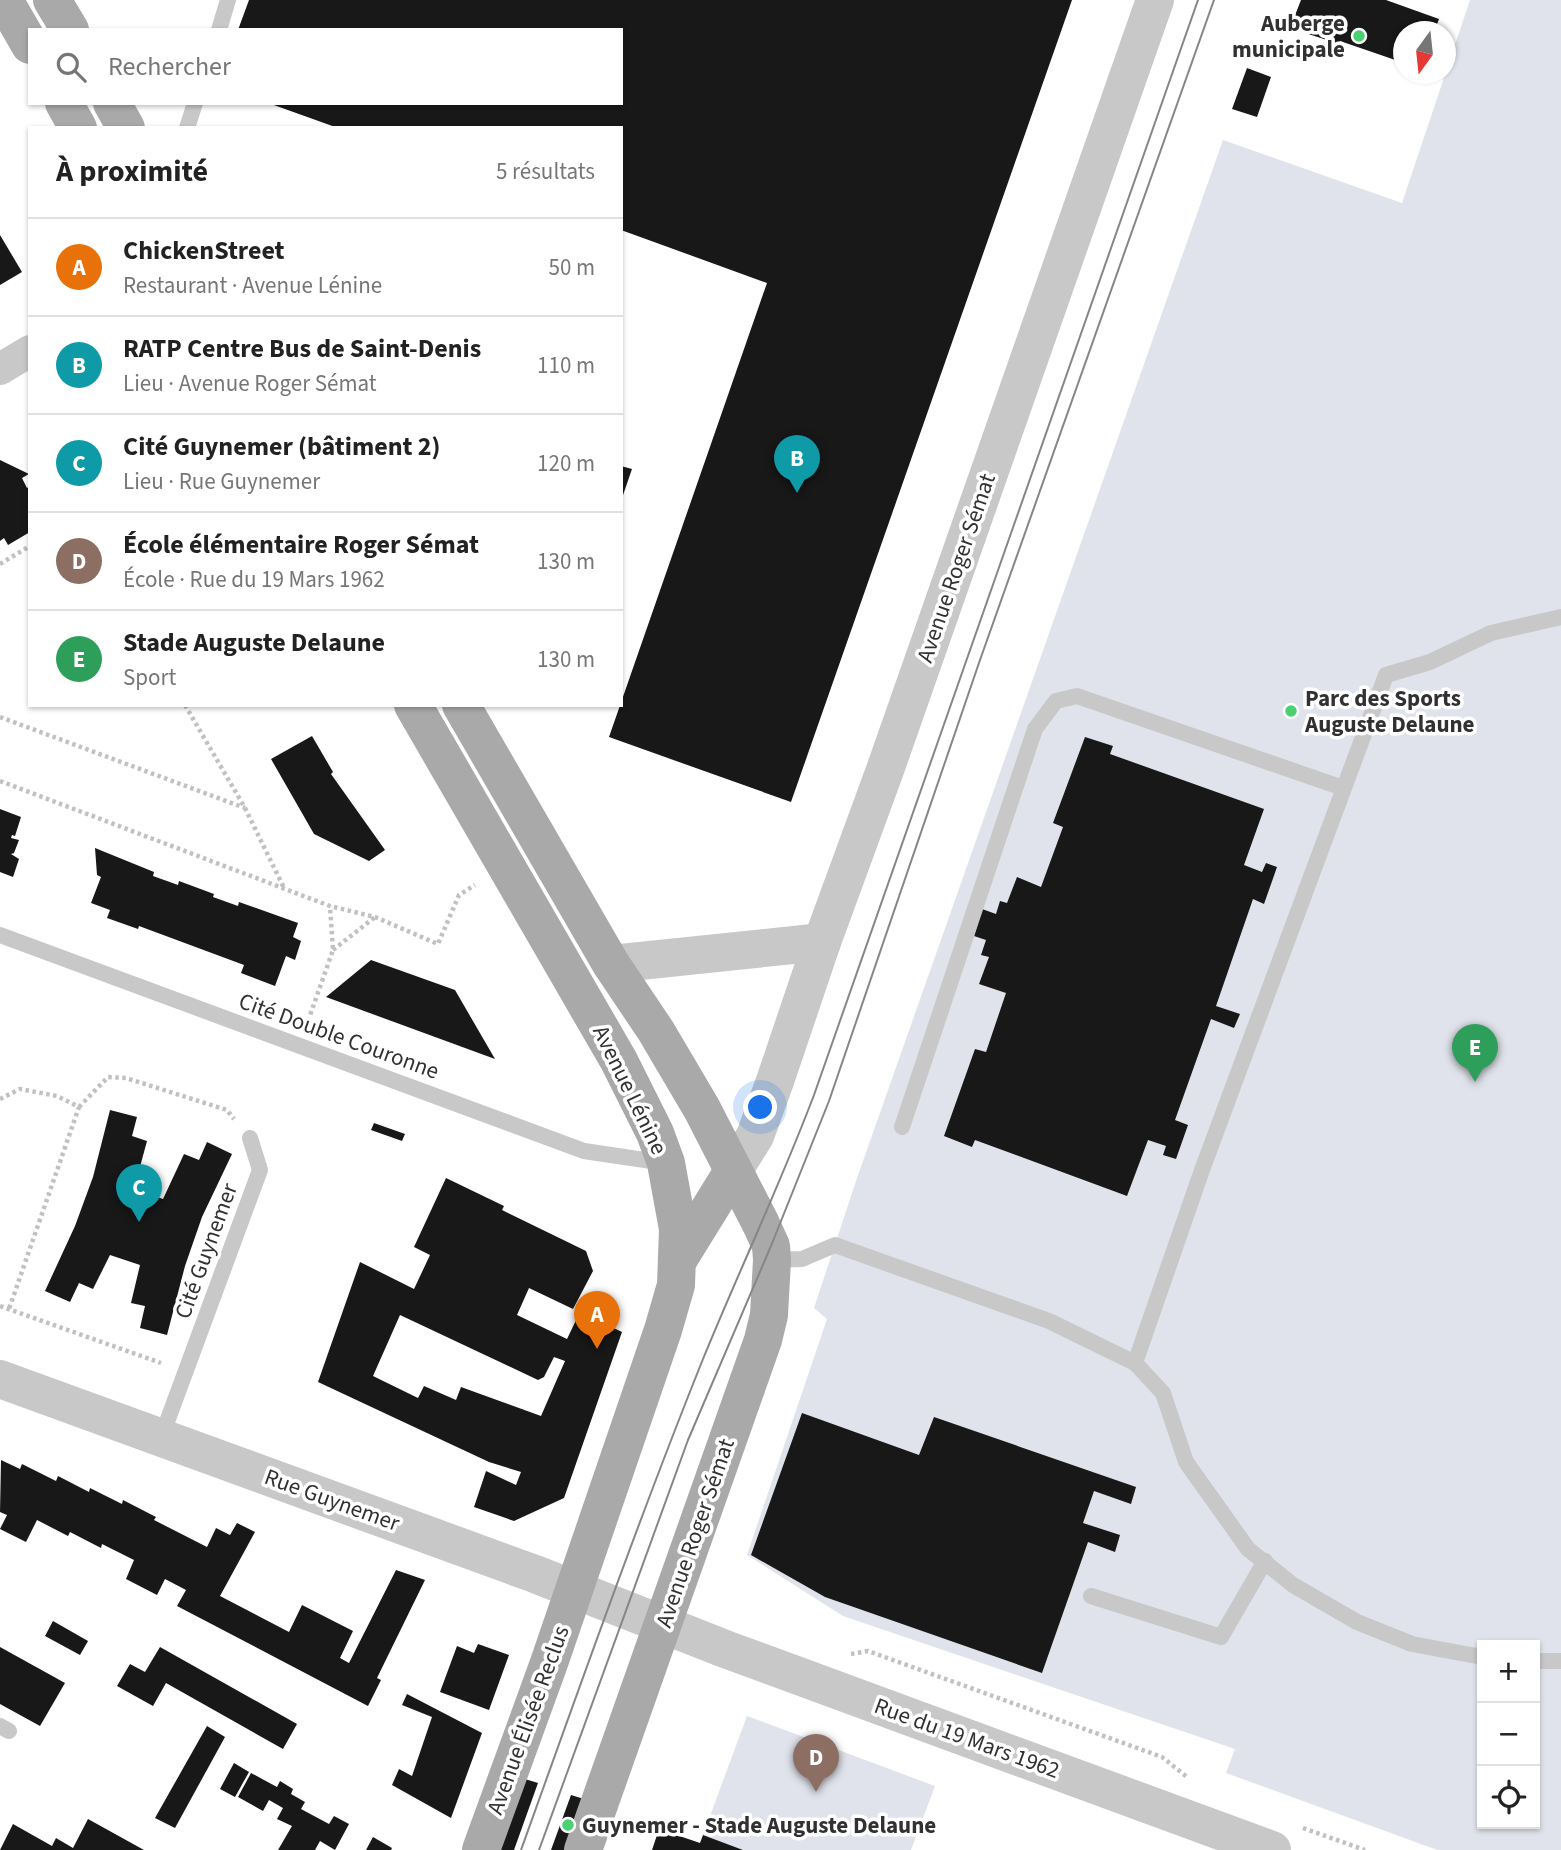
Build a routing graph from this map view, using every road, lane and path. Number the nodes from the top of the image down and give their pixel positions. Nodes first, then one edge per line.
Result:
1 (4, 0) edge
2 (52, 0) edge
3 (228, 0) edge
4 (1155, 0) edge
5 (68, 28) edge
6 (220, 28) edge
7 (28, 42) edge
8 (65, 105) edge
9 (113, 105) edge
10 (194, 105) edge
11 (77, 126) edge
12 (125, 126) edge
13 (188, 126) edge
14 (28, 352) edge
15 (0, 369) edge
16 (28, 547) edge
17 (0, 564) edge
18 (1561, 617) edge
19 (186, 707) edge
20 (414, 707) edge
21 (462, 707) edge
22 (0, 717) edge
23 (0, 781) edge
24 (1343, 788) junction
25 (245, 808) junction
26 (506, 866) junction
27 (284, 888) junction
28 (330, 906) junction
29 (375, 917) junction
30 (0, 935) edge
31 (821, 942) junction
32 (333, 950) junction
33 (611, 964) junction
34 (299, 1045) junction
35 (0, 1099) edge
36 (79, 1107) junction
37 (902, 1127) dead end
38 (755, 1136) junction
39 (250, 1138) joint
40 (666, 1163) junction
41 (733, 1171) junction
42 (755, 1212) junction
43 (678, 1260) junction
44 (772, 1260) junction
45 (0, 1306) edge
46 (9, 1309) junction
47 (1135, 1363) junction
48 (185, 1372) junction
49 (0, 1379) edge
50 (161, 1437) junction
51 (1265, 1561) junction
52 (574, 1589) junction
53 (1091, 1596) dead end
54 (662, 1625) junction
55 (1477, 1656) edge
56 (1540, 1661) edge
57 (1561, 1661) edge
58 (481, 1850) edge
59 (583, 1850) edge
60 (1272, 1850) edge

1 - 7 main road
2 - 5 main road
3 - 6 lane
4 - 31 street, Avenue Roger Sémat
8 - 11 main road
9 - 12 main road
10 - 13 lane
14 - 15 street
16 - 17 path
18 - 24 lane
19 - 25 path
20 - 26 main road, Avenue Lénine
21 - 33 main road, Avenue Lénine
22 - 25 path
23 - 27 path
24 - 37 lane
24 - 47 lane
25 - 27 path
26 - 29 path
26 - 40 main road, Avenue Lénine
27 - 28 path
28 - 29 path
28 - 32 path
29 - 32 path
30 - 34 lane, Cité Double Couronne
31 - 33 street
31 - 38 street, Avenue Roger Sémat
32 - 34 path
33 - 41 main road, Avenue Lénine
34 - 40 lane, Cité Double Couronne
35 - 36 path
36 - 39 path
36 - 46 path
38 - 41 street, Avenue Roger Sémat
38 - 42 street, Avenue Roger Sémat
39 - 48 lane, Cité Guynemer
40 - 43 main road, Avenue Lénine
41 - 42 main road, Avenue Roger Sémat
41 - 43 main road
42 - 44 main road, Avenue Roger Sémat
43 - 52 main road, Avenue Lénine
44 - 47 lane
44 - 54 main road, Avenue Roger Sémat
45 - 46 path
46 - 48 path
47 - 51 lane
48 - 50 lane, Cité Guynemer
49 - 50 street, Rue Guynemer
50 - 52 street, Rue Guynemer
51 - 53 lane
51 - 55 lane
52 - 54 street, Rue Guynemer
52 - 58 main road, Avenue Élisée Reclus
54 - 59 main road, Avenue Roger Sémat
54 - 60 street, Rue du 19 Mars 1962
56 - 57 lane

